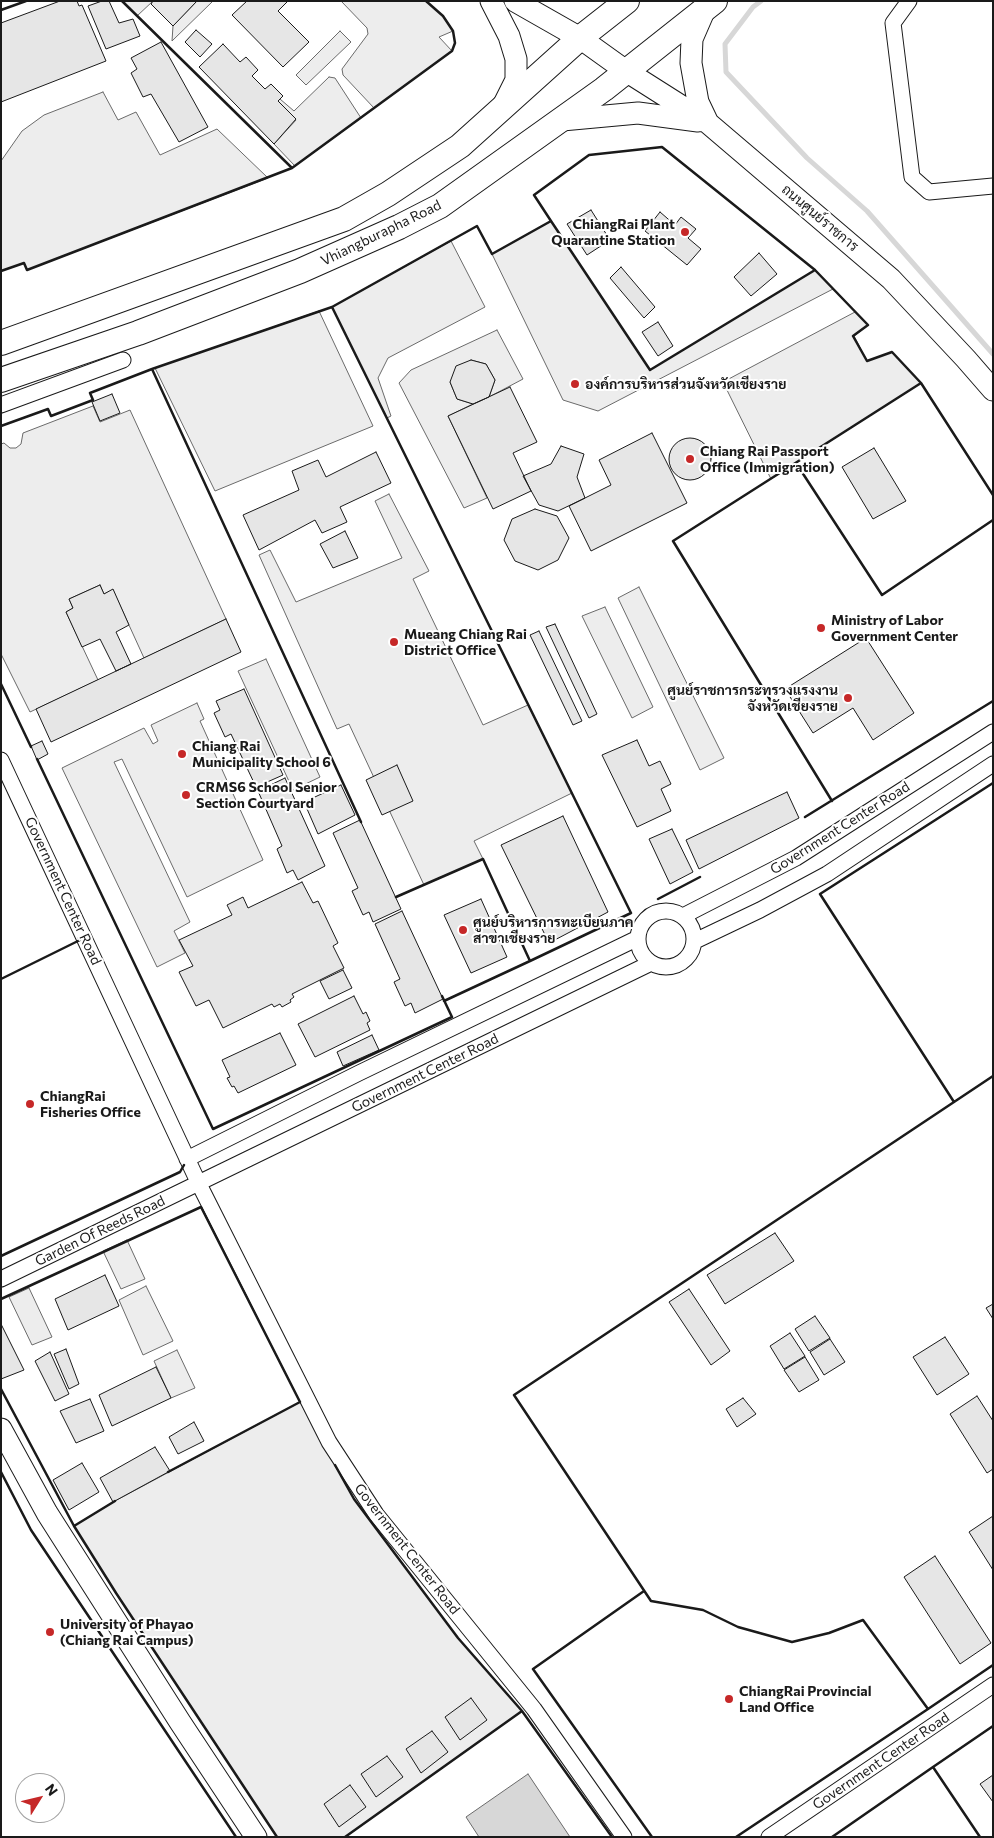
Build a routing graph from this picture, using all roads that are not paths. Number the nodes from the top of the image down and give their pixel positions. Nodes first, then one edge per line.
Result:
1 (491, 1) edge
2 (514, 1) edge
3 (627, 1) edge
4 (909, 1) edge
5 (710, 5) edge
6 (580, 38) junction
7 (626, 71) junction
8 (503, 107) junction
9 (562, 120) junction
10 (708, 123) junction
11 (420, 174) junction
12 (993, 186) edge
13 (440, 206) junction
14 (1, 343) edge
15 (123, 360) dead end
16 (1, 380) edge
17 (993, 390) edge
18 (1, 406) edge
19 (993, 732) edge
20 (1, 760) edge
21 (993, 764) edge
22 (682, 916) junction
23 (638, 938) junction
24 (695, 941) junction
25 (651, 963) junction
26 (187, 1159) junction
27 (199, 1184) junction
28 (1, 1279) edge
29 (1, 1429) edge
30 (993, 1685) edge
31 (256, 1837) edge
32 (624, 1837) edge
33 (769, 1837) edge

1 - 8 street
2 - 6 street, ถนนศูนย์ราชการ
3 - 6 main road
4 - 12 street
5 - 7 main road, Vhiangburapha Road
5 - 10 street
6 - 7 street, ถนนศูนย์ราชการ
6 - 8 main road
7 - 9 main road, Vhiangburapha Road
7 - 10 street, ถนนศูนย์ราชการ
8 - 11 main road
9 - 10 street
9 - 13 main road, Vhiangburapha Road
10 - 17 street, ถนนศูนย์ราชการ
11 - 13 main road
11 - 14 main road
13 - 16 main road, Vhiangburapha Road
15 - 18 street
19 - 22 street, Government Center Road
20 - 26 street, Government Center Road
21 - 24 street
22 - 23 street
22 - 24 street
23 - 25 street
23 - 26 street, Government Center Road
24 - 25 street
25 - 27 street, Government Center Road
26 - 27 street, Government Center Road
27 - 28 street, Garden Of Reeds Road
27 - 32 street, Government Center Road
29 - 31 street
30 - 33 street, Government Center Road

